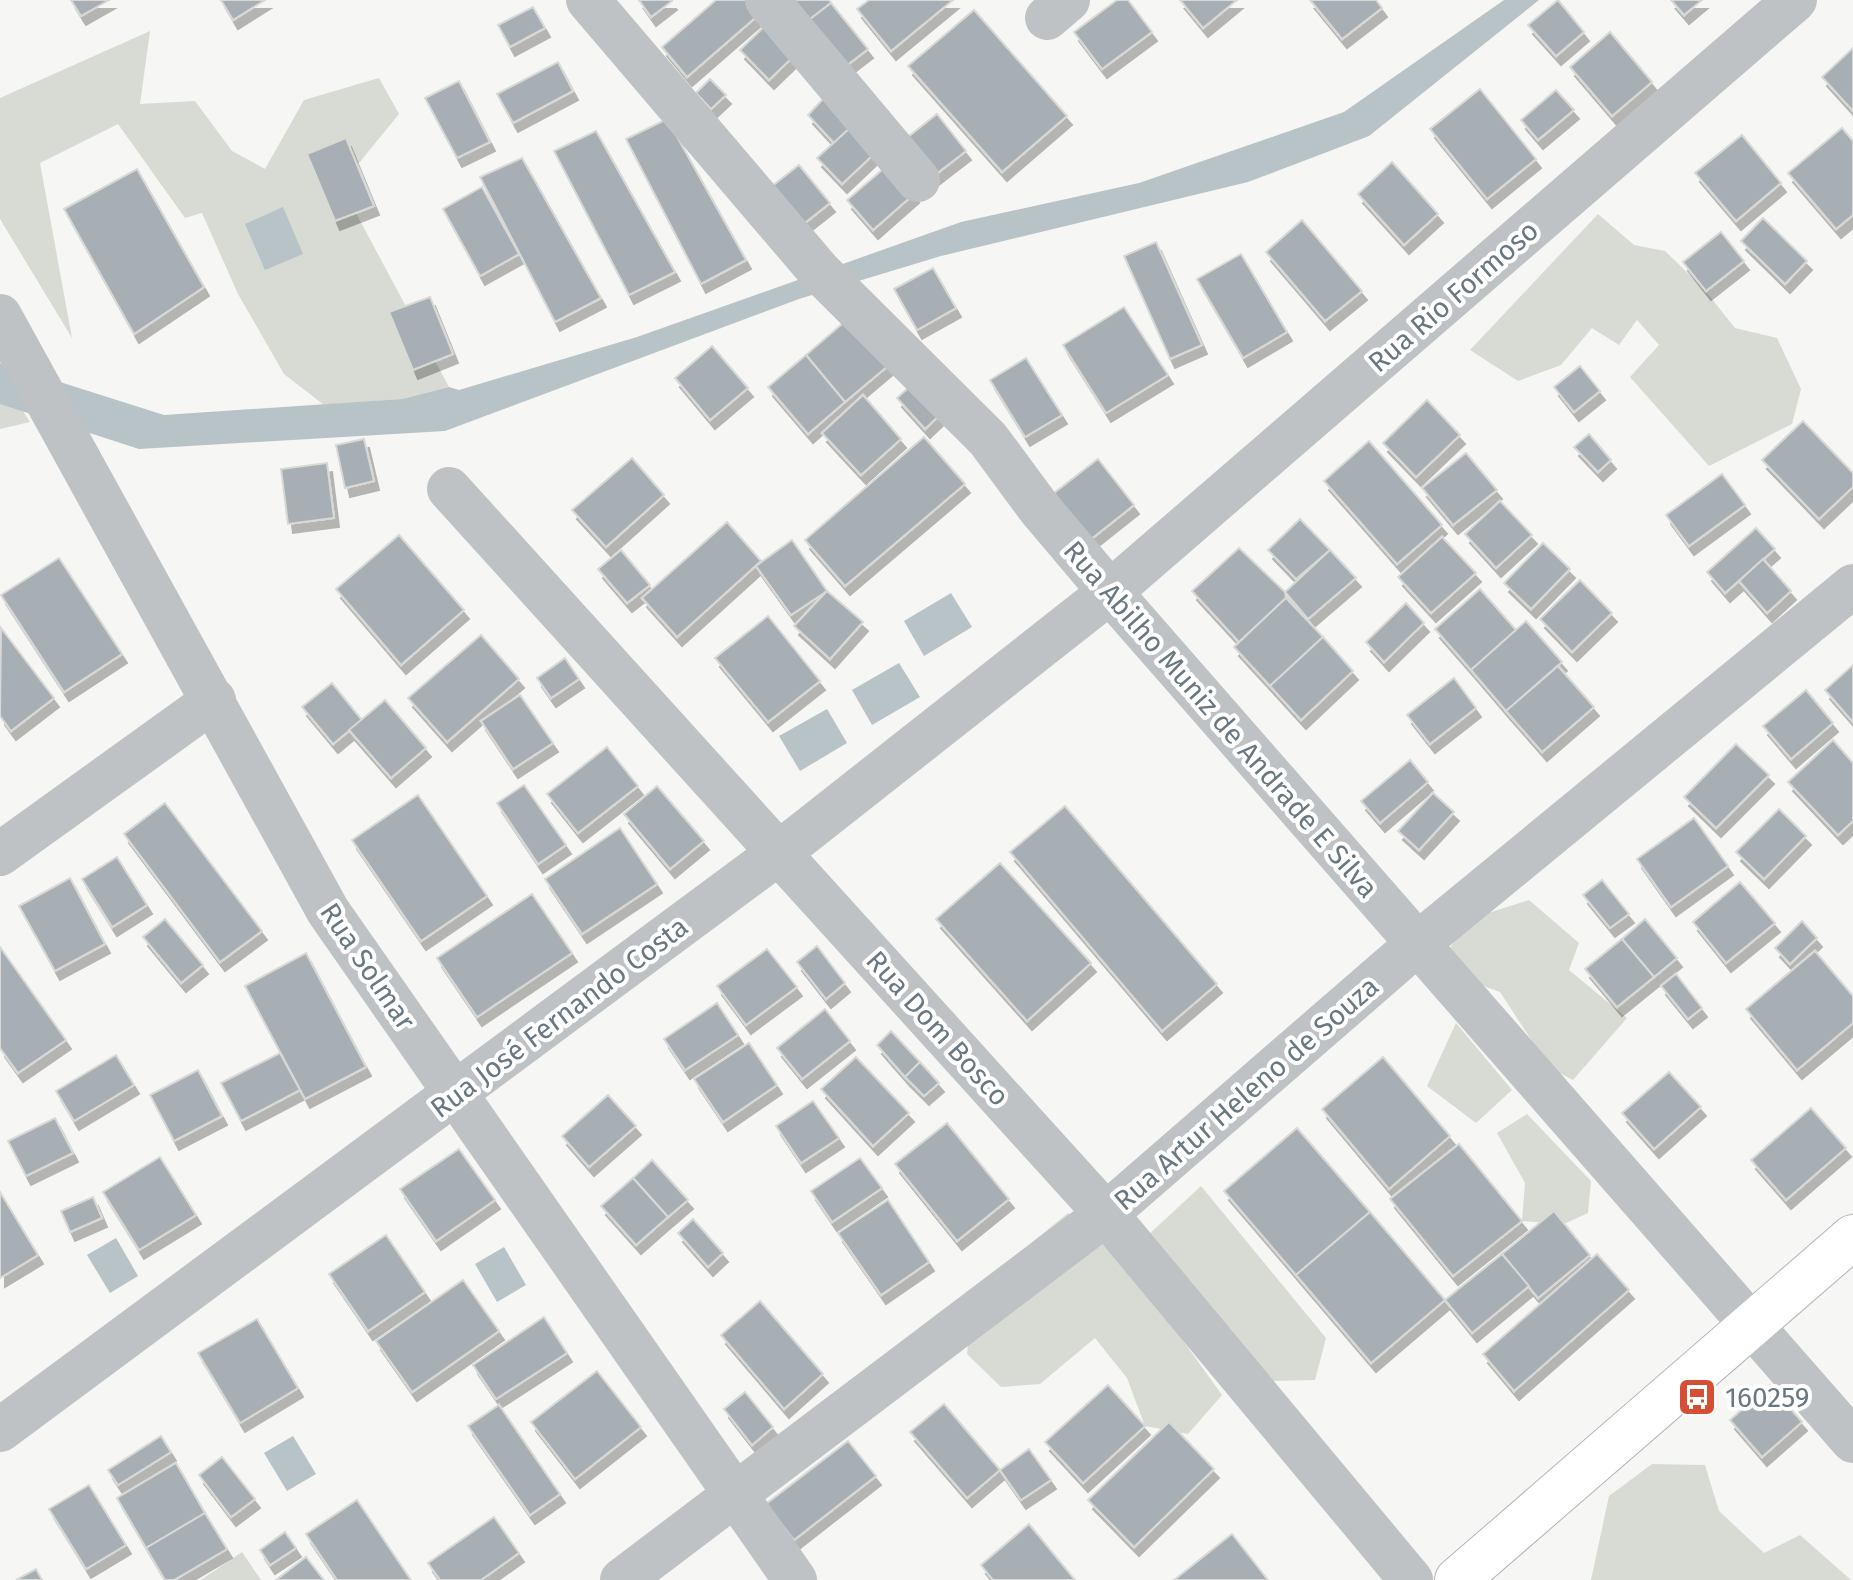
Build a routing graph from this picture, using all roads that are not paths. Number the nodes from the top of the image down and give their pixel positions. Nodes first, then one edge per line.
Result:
1 (588, 0) edge
2 (767, 0) edge
3 (1795, 0) edge
4 (918, 180) dead end
5 (0, 316) edge
6 (449, 489) dead end
7 (1853, 586) edge
8 (1110, 592) junction
9 (214, 700) junction
10 (780, 852) junction
11 (0, 854) edge
12 (1416, 945) junction
13 (455, 1095) junction
14 (1106, 1214) junction
15 (1853, 1237) edge
16 (1755, 1325) junction
17 (0, 1430) edge
18 (1853, 1441) edge
19 (736, 1496) junction
20 (622, 1580) edge
21 (795, 1580) edge
22 (1411, 1580) edge
23 (1457, 1580) edge

1 - 8 street, Rua Abilho Muniz de Andrade E Silva
2 - 4 street
3 - 8 street, Rua Rio Formoso
5 - 9 street, Rua Solmar
6 - 10 street, Rua Dom Bosco
7 - 12 street, Rua Artur Heleno de Souza
8 - 10 street, Rua José Fernando Costa
8 - 12 street, Rua Abilho Muniz de Andrade E Silva
9 - 11 street
9 - 13 street, Rua Solmar
10 - 13 street, Rua José Fernando Costa
10 - 14 street, Rua Dom Bosco
12 - 14 street, Rua Artur Heleno de Souza
12 - 16 street, Rua Abilho Muniz de Andrade E Silva
13 - 17 street, Rua José Fernando Costa
13 - 19 street, Rua Solmar
14 - 19 street, Rua Artur Heleno de Souza
14 - 22 street, Rua Dom Bosco
15 - 16 main road
16 - 18 street, Rua Abilho Muniz de Andrade E Silva
16 - 23 main road
19 - 20 street, Rua Artur Heleno de Souza
19 - 21 street, Rua Solmar

